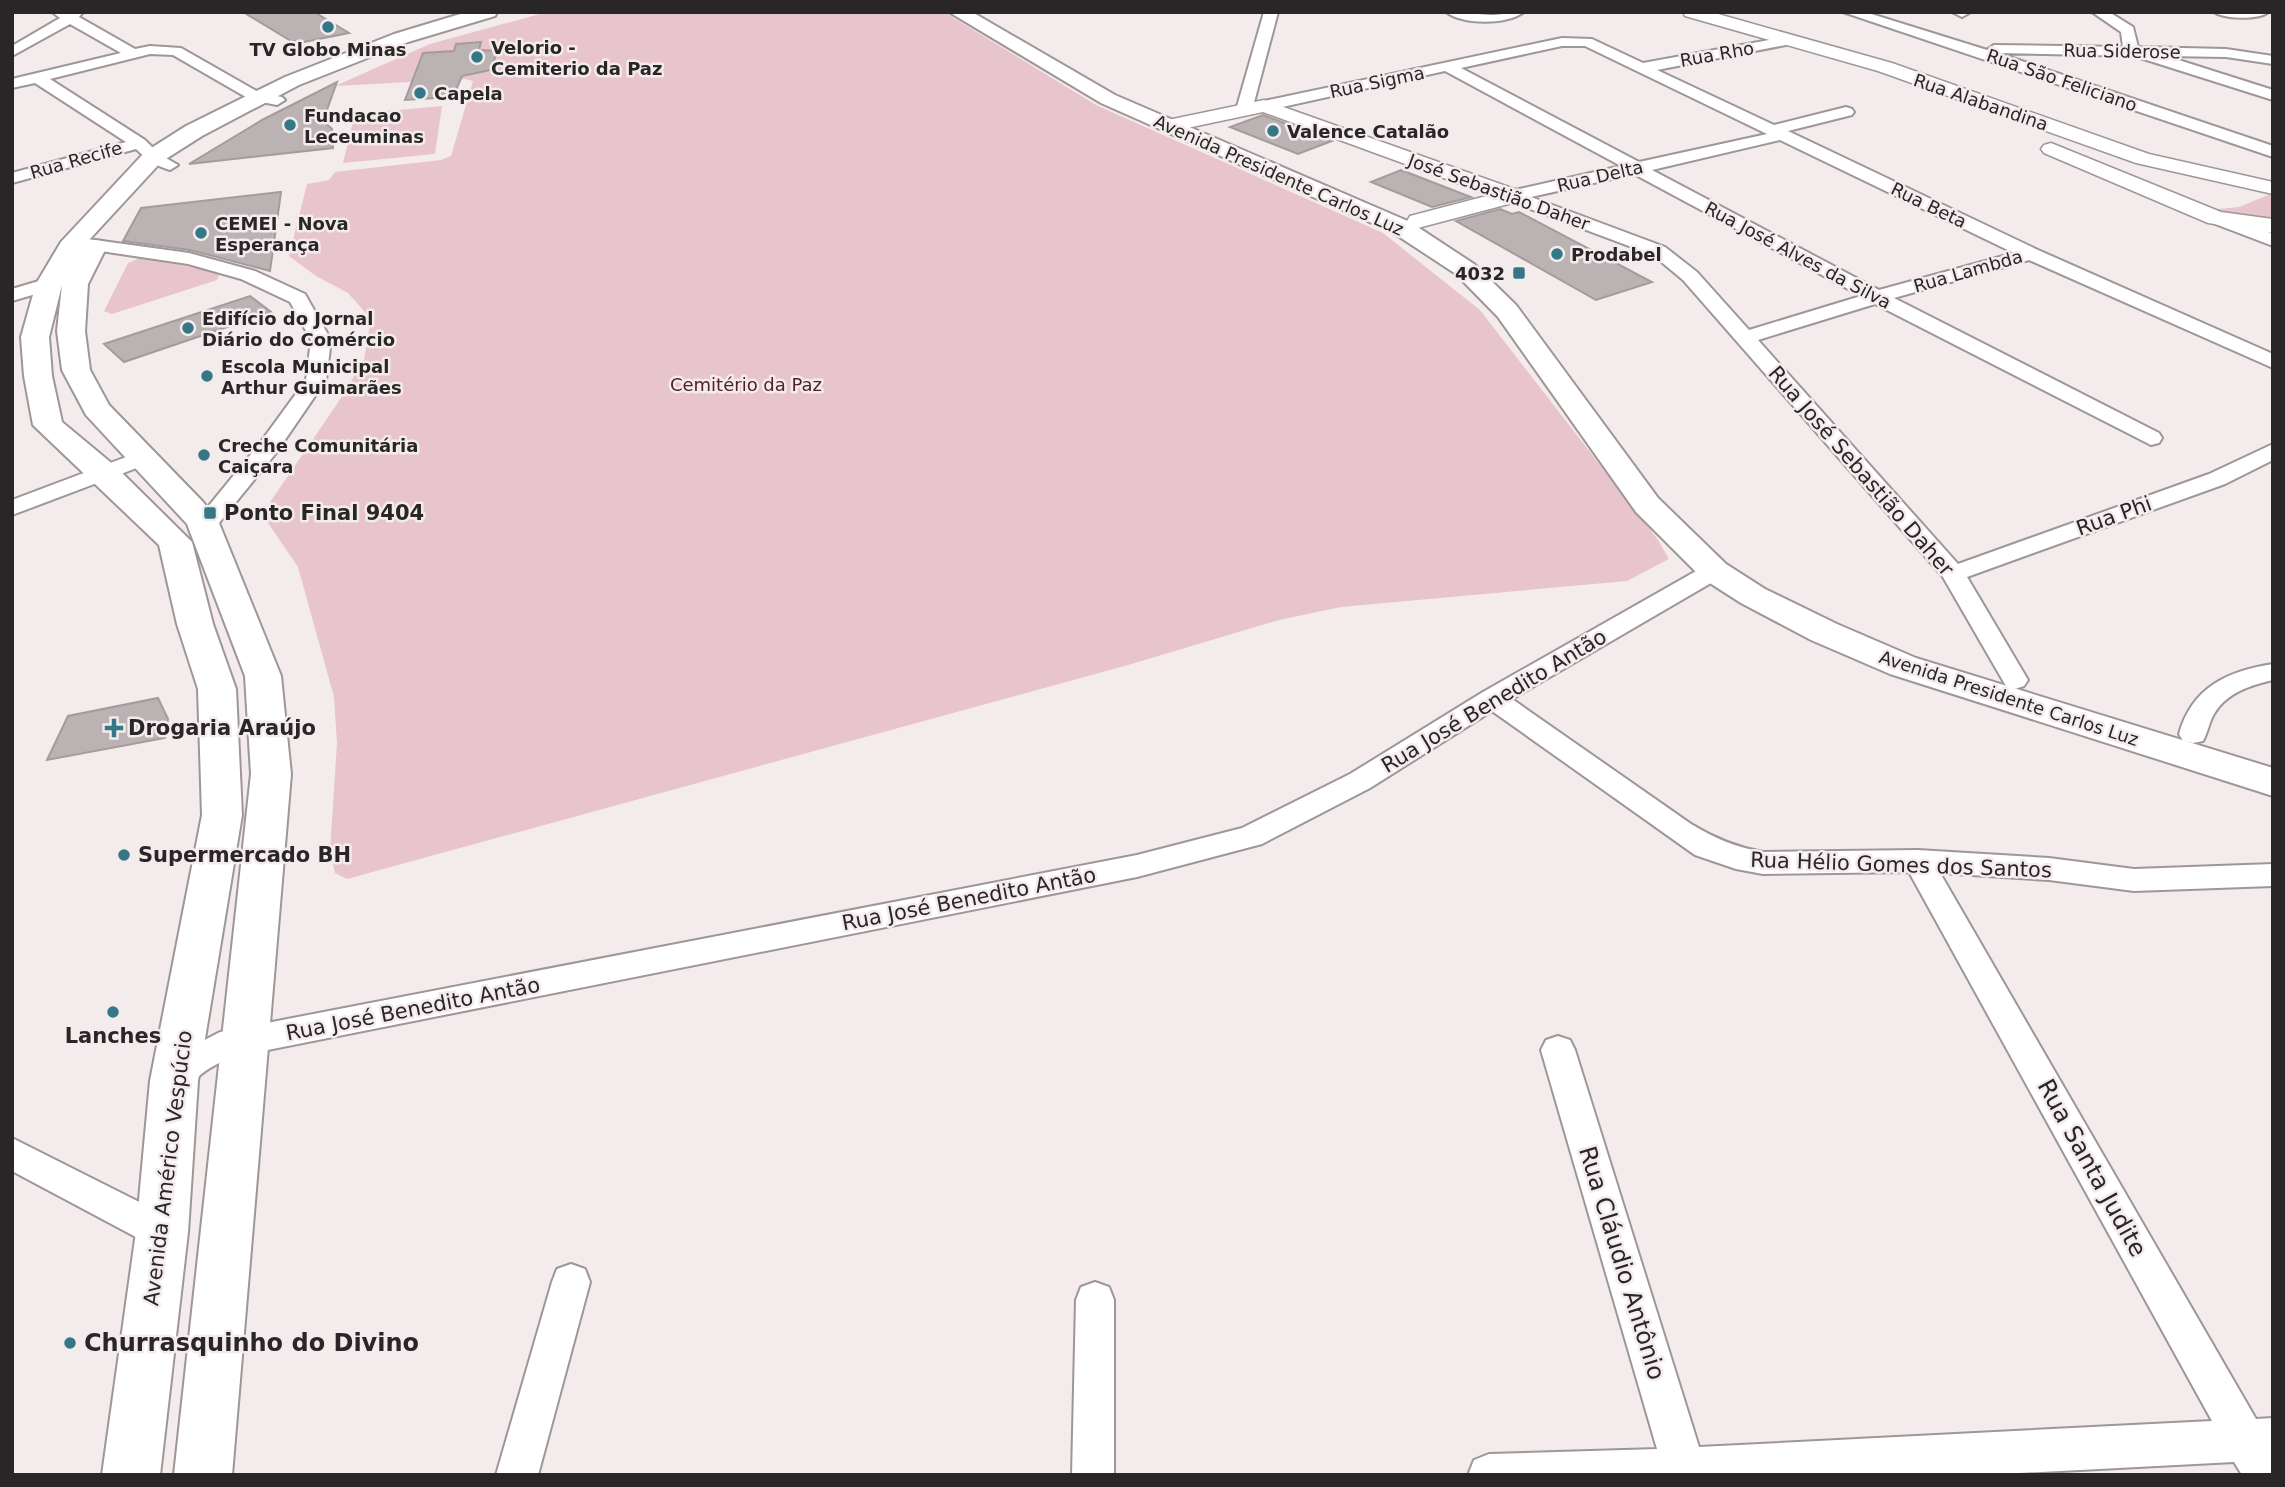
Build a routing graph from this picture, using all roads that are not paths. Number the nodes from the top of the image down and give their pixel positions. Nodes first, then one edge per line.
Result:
1 (958, 12) edge
2 (985, 12) edge
3 (1271, 12) edge
4 (1453, 12) edge
5 (1517, 12) edge
6 (1690, 12) edge
7 (1850, 12) edge
8 (2099, 12) edge
9 (2221, 12) edge
10 (69, 14) edge
11 (2263, 14) edge
12 (488, 15) edge
13 (1587, 42) joint
14 (1799, 43) junction
15 (1970, 49) junction
16 (2131, 50) junction
17 (12, 52) edge
18 (133, 54) junction
19 (2273, 60) edge
20 (1448, 66) junction
21 (1643, 68) junction
22 (38, 78) junction
23 (12, 85) edge
24 (2273, 95) edge
25 (256, 97) junction
26 (277, 100) junction
27 (1254, 108) junction
28 (1846, 112) dead end
29 (1176, 124) junction
30 (1778, 132) junction
31 (2236, 139) junction
32 (2273, 145) edge
33 (2273, 152) edge
34 (154, 155) junction
35 (1636, 168) junction
36 (12, 178) edge
37 (2273, 188) edge
38 (1512, 196) junction
39 (2216, 218) junction
40 (1419, 220) junction
41 (2273, 226) edge
42 (2273, 242) edge
43 (84, 243) junction
44 (2031, 254) junction
45 (49, 284) junction
46 (12, 295) edge
47 (1877, 297) junction
48 (71, 331) junction
49 (35, 337) junction
50 (1744, 338) junction
51 (2273, 362) edge
52 (2151, 438) dead end
53 (2273, 451) edge
54 (142, 458) junction
55 (104, 472) junction
56 (12, 508) edge
57 (203, 523) junction
58 (1714, 571) junction
59 (1953, 575) junction
60 (2273, 672) edge
61 (2015, 680) junction
62 (1493, 698) junction
63 (2193, 734) junction
64 (2270, 778) edge
65 (1918, 861) junction
66 (2273, 875) edge
67 (243, 1042) junction
68 (1558, 1051) dead end
69 (174, 1081) junction
70 (12, 1153) edge
71 (163, 1232) junction
72 (570, 1282) dead end
73 (1094, 1300) dead end
74 (2261, 1451) edge
75 (1685, 1472) edge
76 (131, 1475) edge
77 (203, 1475) edge
78 (517, 1475) edge
79 (1093, 1475) edge
80 (1489, 1475) edge

1 - 29 main road, Avenida Presidente Carlos Luz
2 - 29 main road, Avenida Presidente Carlos Luz
3 - 27 street
4 - 5 street
6 - 14 street, Rua Alabandina
7 - 15 street, Rua São Feliciano
8 - 16 street
9 - 11 street
10 - 17 street
10 - 18 street
12 - 25 main road, Avenida Américo Vespúcio
12 - 26 main road, Avenida Américo Vespúcio
13 - 20 street, Rua Sigma
13 - 21 street, Rua Beta
14 - 21 street, Rua Rho
14 - 37 street, Rua Alabandina
14 - 39 street
15 - 16 street, Rua Siderose
15 - 31 street, Rua São Feliciano
16 - 19 street, Rua Siderose
16 - 24 street
18 - 22 street
18 - 25 street
20 - 27 street, Rua Sigma
20 - 35 street, Rua José Alves da Silva
21 - 30 street, Rua Beta
22 - 23 street
22 - 34 street
25 - 26 street
25 - 34 main road, Avenida Américo Vespúcio
26 - 34 main road, Avenida Américo Vespúcio
27 - 29 street, Rua Sigma
27 - 38 street, José Sebastião Daher
28 - 30 street, Rua Delta
29 - 40 main road, Avenida Presidente Carlos Luz
29 - 58 main road, Avenida Presidente Carlos Luz
30 - 35 street, Rua Delta
30 - 44 street, Rua Beta
31 - 32 street
31 - 33 street, Rua São Feliciano
34 - 36 street, Rua Recife
34 - 43 main road, Avenida Américo Vespúcio
35 - 38 street, Rua Delta
35 - 47 street, Rua José Alves da Silva
38 - 40 street, Rua Delta
38 - 50 street, José Sebastião Daher
39 - 41 street
39 - 42 street
40 - 61 main road, Avenida Presidente Carlos Luz
43 - 45 main road, Avenida Américo Vespúcio
43 - 48 main road, Avenida Américo Vespúcio
43 - 57 street
44 - 47 street, Rua Lambda
44 - 51 street, Rua Beta
45 - 46 street
45 - 49 main road, Avenida Américo Vespúcio
47 - 50 street, Rua Lambda
47 - 52 street, Rua José Alves da Silva
48 - 49 main road
48 - 54 main road, Avenida Américo Vespúcio
49 - 55 main road, Avenida Américo Vespúcio
50 - 59 street, Rua José Sebastião Daher
53 - 59 street, Rua Phi
54 - 55 street
54 - 57 main road, Avenida Américo Vespúcio
55 - 56 street
55 - 69 main road, Avenida Américo Vespúcio
57 - 67 main road, Avenida Américo Vespúcio
58 - 62 street, Rua José Benedito Antão
58 - 64 main road, Avenida Presidente Carlos Luz
59 - 61 street, Rua José Sebastião Daher
60 - 63 street
61 - 63 main road, Avenida Presidente Carlos Luz
62 - 65 street, Rua Hélio Gomes dos Santos
62 - 67 street, Rua José Benedito Antão
63 - 64 main road, Avenida Presidente Carlos Luz
65 - 66 street, Rua Hélio Gomes dos Santos
65 - 74 street, Rua Santa Judite
67 - 69 street, Rua José Benedito Antão
67 - 77 main road, Avenida Américo Vespúcio
68 - 75 street, Rua Cláudio Antônio
69 - 71 main road, Avenida Américo Vespúcio
70 - 71 street
71 - 76 main road, Avenida Américo Vespúcio
72 - 78 street
73 - 79 street
74 - 75 street
75 - 80 street

